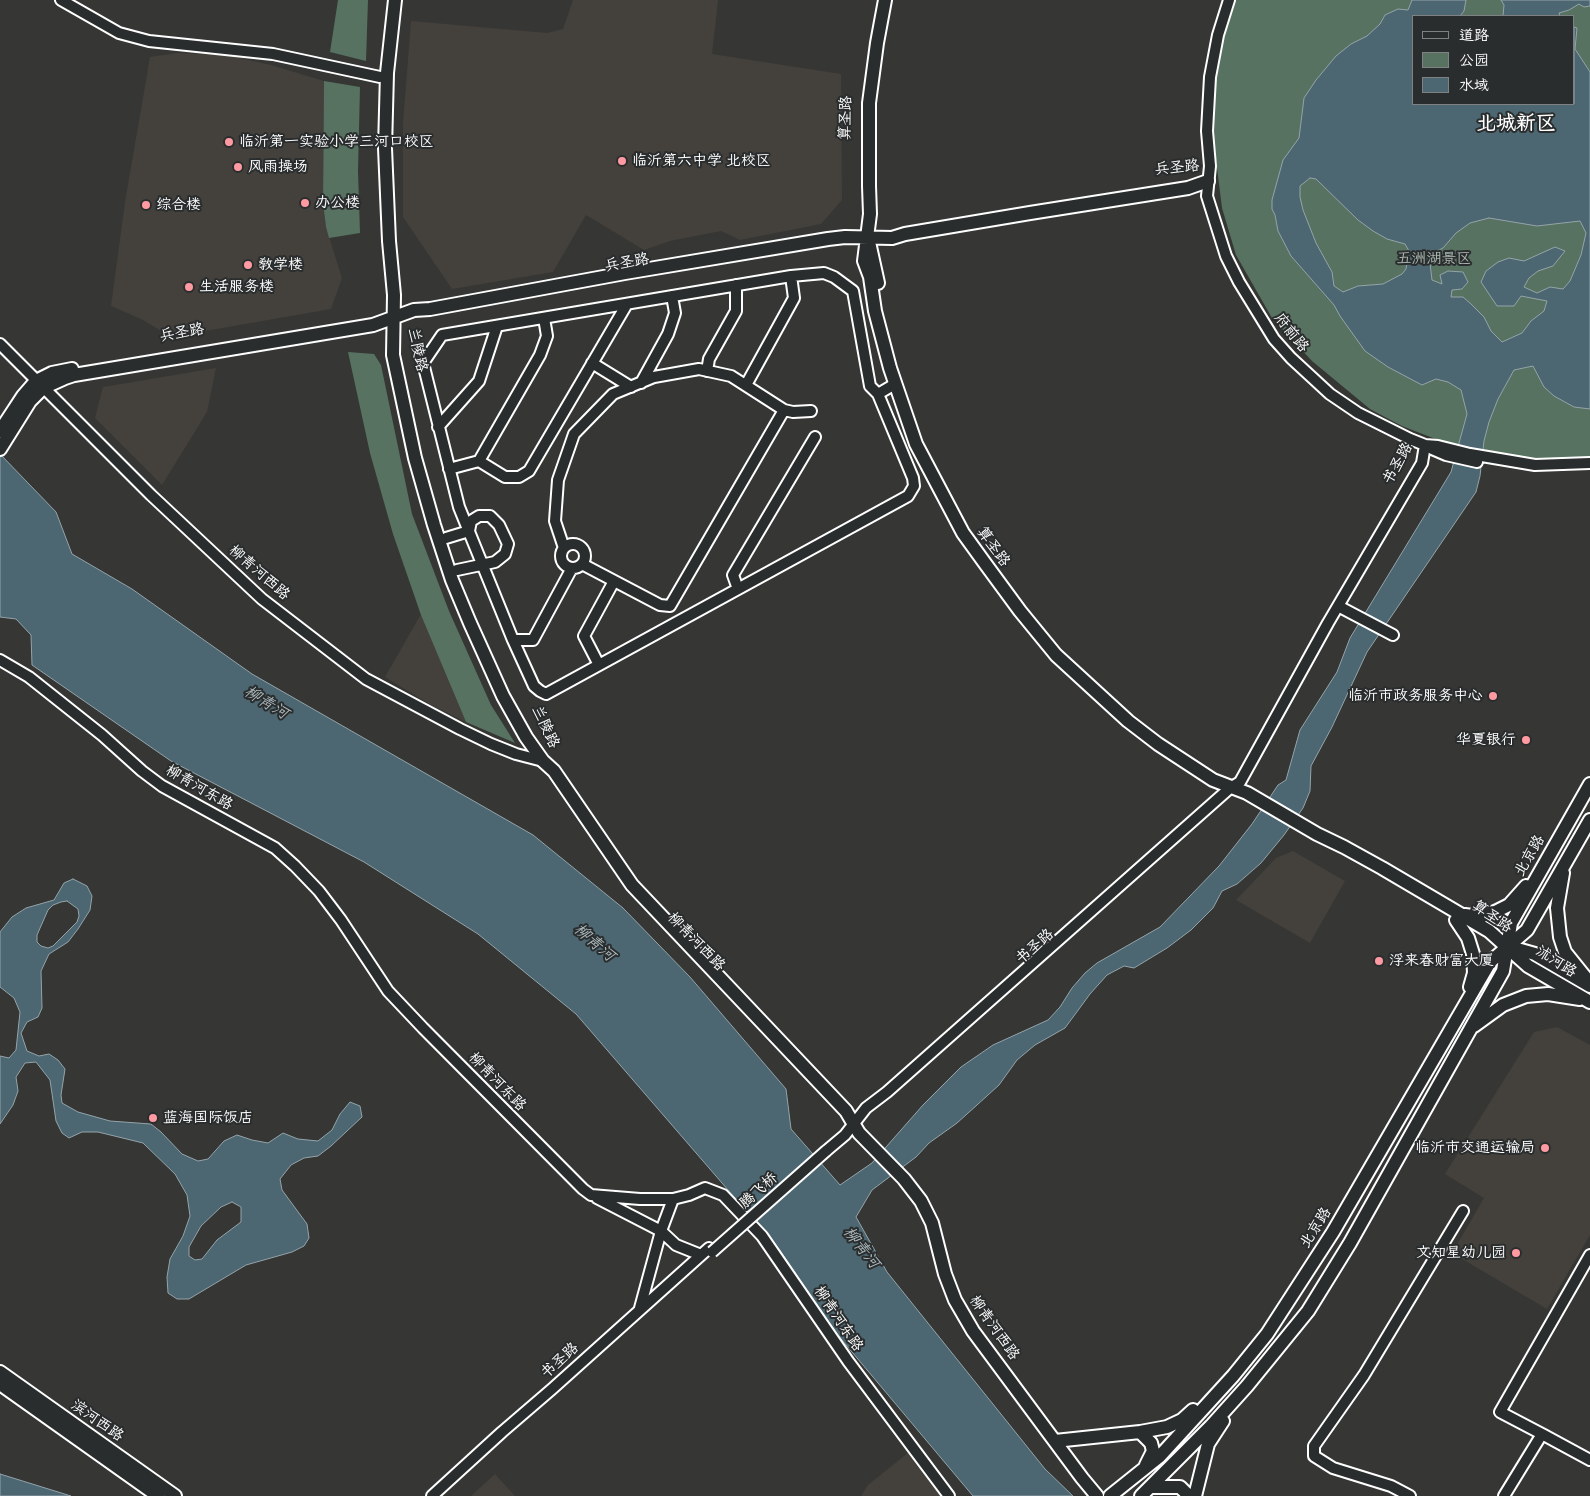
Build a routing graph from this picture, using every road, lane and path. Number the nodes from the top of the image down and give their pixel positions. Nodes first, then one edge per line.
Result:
1 (61, 0) edge
2 (388, 0) edge
3 (395, 0) edge
4 (878, 0) edge
5 (885, 0) edge
6 (1222, 0) edge
7 (1229, 0) edge
8 (380, 77) junction
9 (1208, 181) junction
10 (868, 237) junction
11 (791, 276) junction
12 (736, 285) junction
13 (672, 296) junction
14 (627, 304) junction
15 (393, 318) junction
16 (544, 318) junction
17 (497, 326) junction
18 (0, 344) edge
19 (592, 363) junction
20 (707, 371) junction
21 (39, 384) junction
22 (895, 384) junction
23 (636, 385) junction
24 (746, 385) junction
25 (878, 394) junction
26 (784, 410) junction
27 (811, 411) dead end
28 (438, 426) junction
29 (4, 430) edge
30 (815, 437) dead end
31 (1425, 445) junction
32 (0, 449) edge
33 (479, 461) junction
34 (1590, 463) edge
35 (1501, 464) junction
36 (449, 469) junction
37 (1590, 469) edge
38 (469, 532) junction
39 (446, 538) junction
40 (564, 548) junction
41 (482, 564) junction
42 (582, 564) junction
43 (572, 568) junction
44 (457, 570) junction
45 (614, 581) junction
46 (738, 589) junction
47 (1338, 606) junction
48 (1391, 634) dead end
49 (513, 640) junction
50 (0, 660) edge
51 (599, 665) junction
52 (543, 761) junction
53 (1590, 784) edge
54 (1230, 788) junction
55 (1590, 820) edge
56 (1546, 860) junction
57 (1565, 864) junction
58 (1457, 917) junction
59 (1508, 947) junction
60 (1590, 984) edge
61 (1589, 1002) edge
62 (1466, 1003) junction
63 (1470, 1029) junction
64 (853, 1123) junction
65 (824, 1149) joint
66 (591, 1195) junction
67 (672, 1199) junction
68 (1463, 1211) dead end
69 (661, 1231) junction
70 (707, 1252) junction
71 (1590, 1255) edge
72 (640, 1309) junction
73 (0, 1372) edge
74 (1233, 1376) junction
75 (0, 1384) edge
76 (1247, 1386) junction
77 (1140, 1432) junction
78 (1542, 1434) junction
79 (1055, 1441) junction
80 (1590, 1460) edge
81 (1143, 1470) junction
82 (1151, 1487) junction
83 (158, 1496) edge
84 (175, 1496) edge
85 (432, 1496) edge
86 (440, 1496) edge
87 (949, 1496) edge
88 (1097, 1496) edge
89 (1110, 1496) edge
90 (1141, 1496) edge
91 (1190, 1496) edge
92 (1195, 1496) edge
93 (1410, 1496) edge
94 (1504, 1496) edge

1 - 8 street
2 - 8 main road, 兰陵路
3 - 15 main road, 兰陵路
4 - 10 main road, 算圣路
5 - 10 main road, 算圣路
6 - 9 street, 府前路
7 - 9 street, 府前路
8 - 15 main road, 兰陵路
9 - 10 main road, 兵圣路
9 - 31 street, 府前路
10 - 15 main road, 兵圣路
10 - 22 main road, 算圣路
10 - 54 main road, 算圣路
11 - 12 street
11 - 24 street
11 - 25 street
12 - 13 street
12 - 20 street
13 - 14 street
13 - 23 street
14 - 16 street
14 - 19 street
15 - 21 main road, 兵圣路
15 - 39 main road, 兰陵路
15 - 52 main road, 兰陵路
16 - 17 street
16 - 33 street
17 - 28 street
17 - 28 street
18 - 21 street, 柳青河西路
19 - 23 street
19 - 33 street
20 - 23 street
20 - 24 street
21 - 29 main road, 兵圣路
21 - 52 street, 柳青河西路
22 - 25 street
22 - 54 main road, 算圣路
23 - 40 street
24 - 26 street
25 - 46 street
26 - 27 street
26 - 45 street
28 - 36 street
29 - 32 main road, 兵圣路
30 - 46 street
31 - 35 street, 府前路
31 - 47 street, 书圣路
31 - 54 street, 书圣路
33 - 36 street
34 - 35 street, 府前路
35 - 37 street, 府前路
36 - 38 street
38 - 39 street
38 - 41 street
38 - 41 street
39 - 44 main road, 兰陵路
40 - 42 street
40 - 43 street
41 - 44 street
41 - 49 street
42 - 43 street
42 - 45 street
43 - 49 street
44 - 52 main road, 兰陵路
45 - 51 street
46 - 51 street
47 - 48 street
47 - 54 street, 书圣路
49 - 51 street
50 - 66 street, 柳青河东路
52 - 64 main road, 柳青河西路
53 - 56 main road, 北京路
54 - 58 main road, 算圣路
54 - 64 street, 书圣路
55 - 57 main road, 北京路
56 - 58 main road
56 - 59 main road, 北京路
57 - 59 main road, 北京路
57 - 60 main road
58 - 59 main road, 算圣路
58 - 62 main road
59 - 60 main road, 沭河路
59 - 61 main road, 沭河路
59 - 62 main road, 北京路
59 - 63 main road, 北京路
61 - 63 main road
62 - 74 main road, 北京路
63 - 76 main road, 北京路
64 - 65 street, 书圣路
64 - 79 main road, 柳青河西路
65 - 70 street, 腾飞桥, bridge
66 - 67 street, 柳青河东路
66 - 69 street
67 - 69 street
67 - 87 street, 柳青河东路
68 - 93 street
69 - 70 street
69 - 72 street
70 - 72 street, 书圣路
70 - 86 street, 书圣路
71 - 78 street
72 - 85 street, 书圣路
73 - 84 main road, 滨河西路
74 - 77 main road
74 - 81 main road, 北京路
75 - 83 main road, 滨河西路
76 - 82 main road, 北京路
76 - 92 main road
77 - 79 main road
77 - 81 main road
78 - 80 street
78 - 94 street
79 - 88 main road, 柳青河西路
81 - 89 main road, 北京路
82 - 90 main road, 北京路
82 - 91 main road

